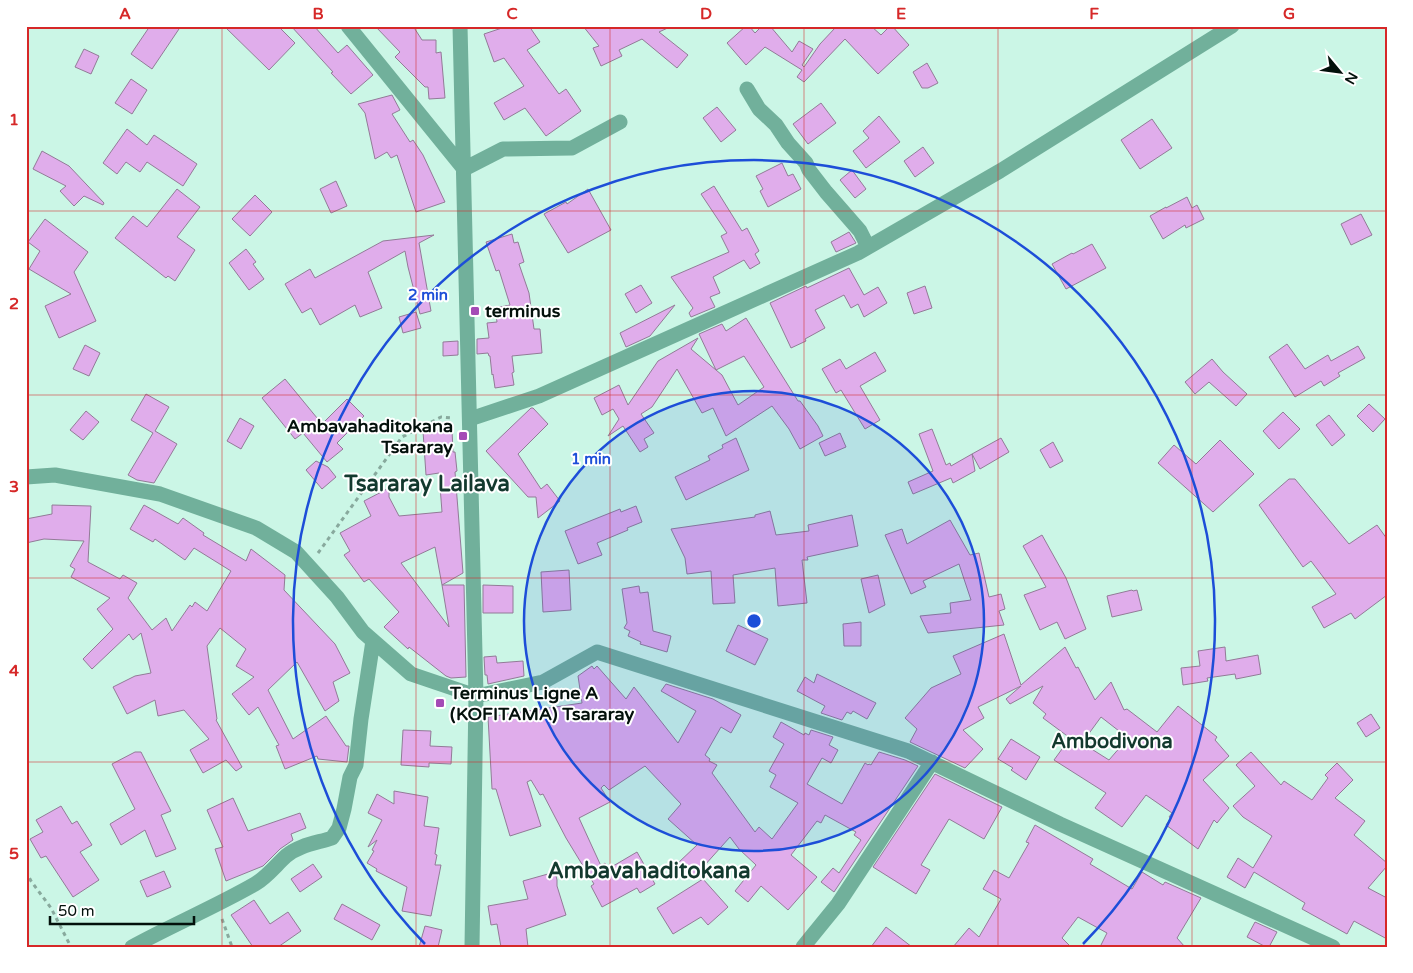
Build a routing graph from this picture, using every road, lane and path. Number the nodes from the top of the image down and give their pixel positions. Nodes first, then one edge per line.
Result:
1 (348, 26) edge
2 (460, 26) edge
3 (1232, 26) edge
4 (747, 90) dead end
5 (620, 122) dead end
6 (464, 169) junction
7 (868, 247) junction
8 (470, 418) junction
9 (26, 477) edge
10 (308, 567) junction
11 (373, 641) junction
12 (476, 696) junction
13 (932, 762) junction
14 (26, 871) edge
15 (218, 904) junction
16 (71, 947) edge
17 (132, 947) edge
18 (232, 947) edge
19 (472, 947) edge
20 (803, 947) edge
21 (1333, 947) edge

1 - 6 street
2 - 6 street
3 - 7 street
4 - 7 street
5 - 6 street
6 - 8 street
7 - 8 street
8 - 10 path
8 - 12 street
9 - 10 street
10 - 11 street
11 - 12 street
11 - 15 street
12 - 13 street
12 - 19 street
13 - 20 street
13 - 21 street
14 - 16 path
15 - 17 street
15 - 18 path

